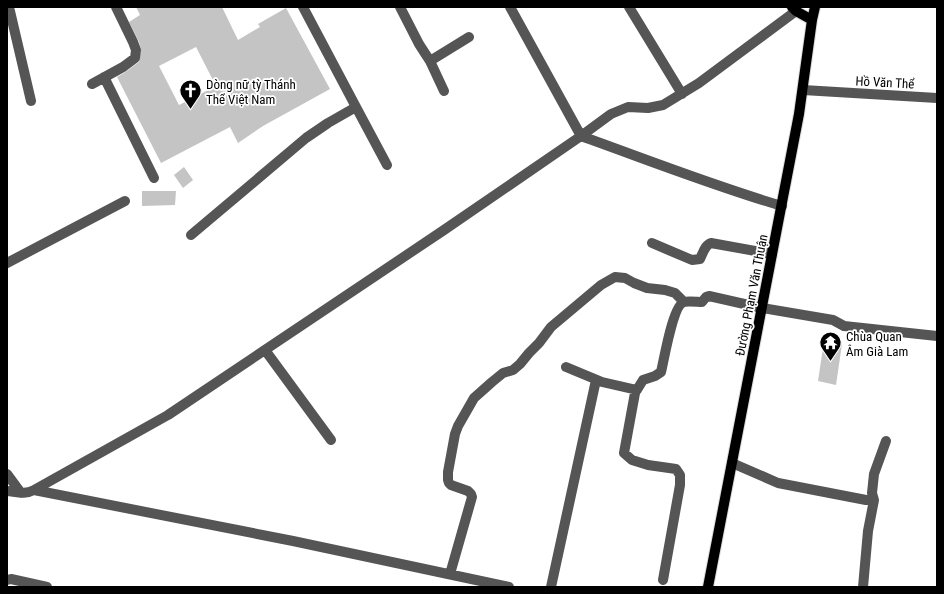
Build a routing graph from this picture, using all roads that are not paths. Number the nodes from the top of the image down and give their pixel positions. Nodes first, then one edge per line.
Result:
1 (9, 7) edge
2 (116, 7) edge
3 (303, 7) edge
4 (400, 7) edge
5 (510, 7) edge
6 (629, 7) edge
7 (815, 7) edge
8 (794, 9) edge
9 (812, 20) junction
10 (469, 37) dead end
11 (430, 61) junction
12 (104, 77) junction
13 (92, 84) dead end
14 (444, 90) dead end
15 (803, 90) junction
16 (682, 94) junction
17 (937, 98) edge
18 (31, 101) dead end
19 (356, 107) junction
20 (581, 136) junction
21 (387, 165) dead end
22 (154, 178) dead end
23 (126, 201) dead end
24 (782, 206) junction
25 (190, 235) dead end
26 (652, 243) dead end
27 (772, 254) junction
28 (7, 263) edge
29 (684, 302) junction
30 (762, 308) junction
31 (937, 336) edge
32 (265, 350) junction
33 (566, 367) dead end
34 (596, 380) junction
35 (637, 390) junction
36 (331, 440) dead end
37 (886, 441) dead end
38 (732, 463) junction
39 (7, 474) edge
40 (34, 490) junction
41 (7, 491) edge
42 (21, 493) junction
43 (874, 500) junction
44 (450, 574) junction
45 (7, 580) edge
46 (663, 580) dead end
47 (47, 587) edge
48 (509, 587) edge
49 (551, 587) edge
50 (708, 587) edge
51 (863, 587) edge

1 - 18 street
2 - 12 street
3 - 19 street
4 - 11 street
5 - 20 street
6 - 16 street
7 - 9 main road, Đường Phạm Văn Thuận
8 - 9 main road
8 - 16 street
9 - 15 main road, Đường Phạm Văn Thuận
10 - 11 street
11 - 14 street
12 - 13 street
12 - 22 street
15 - 17 street, Hồ Văn Thể
15 - 24 main road, Đường Phạm Văn Thuận
16 - 20 street
19 - 21 street
19 - 25 street
20 - 24 street
20 - 32 street
23 - 28 street
24 - 27 main road, Đường Phạm Văn Thuận
26 - 27 street
27 - 30 main road, Đường Phạm Văn Thuận
29 - 30 street
29 - 35 street
29 - 44 street
30 - 31 street
30 - 38 main road, Đường Phạm Văn Thuận
32 - 36 street
32 - 40 street
33 - 34 street
34 - 35 street
34 - 49 street
35 - 46 street
37 - 43 street
38 - 43 street
38 - 50 main road, Đường Phạm Văn Thuận
39 - 42 street
40 - 42 street
40 - 44 street
41 - 42 street
43 - 51 street
44 - 48 street
45 - 47 street

